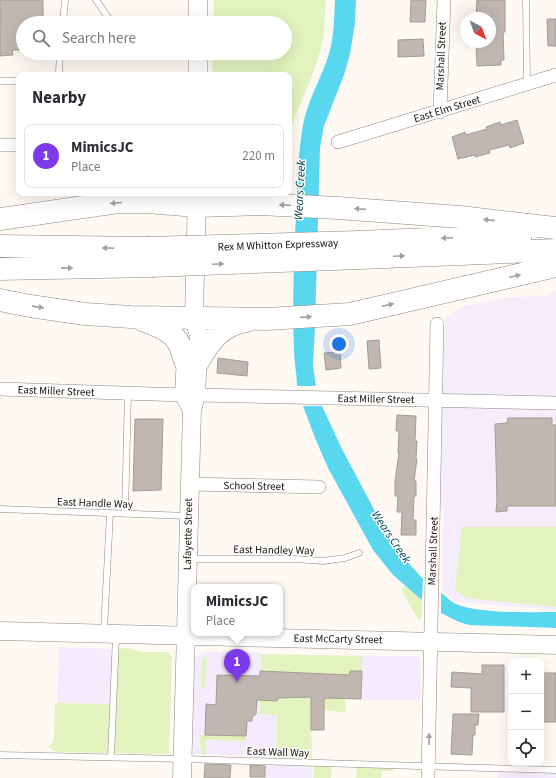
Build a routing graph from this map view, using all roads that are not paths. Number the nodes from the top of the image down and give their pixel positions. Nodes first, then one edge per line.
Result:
1 (65, 0) edge
2 (96, 0) edge
3 (198, 0) edge
4 (444, 0) edge
5 (526, 0) edge
6 (64, 16) edge
7 (107, 16) edge
8 (198, 16) edge
9 (60, 60) edge
10 (198, 60) edge
11 (59, 72) edge
12 (198, 72) edge
13 (556, 75) edge
14 (0, 81) edge
15 (16, 81) edge
16 (527, 84) junction
17 (440, 112) junction
18 (338, 142) dead end
19 (0, 145) edge
20 (16, 145) edge
21 (162, 196) edge
22 (229, 196) edge
23 (197, 200) edge
24 (147, 202) junction
25 (260, 204) junction
26 (0, 219) edge
27 (556, 228) edge
28 (556, 233) edge
29 (0, 246) edge
30 (360, 250) junction
31 (556, 250) edge
32 (149, 257) junction
33 (556, 266) edge
34 (0, 269) edge
35 (0, 300) edge
36 (131, 317) junction
37 (194, 318) junction
38 (263, 319) junction
39 (438, 324) dead end
40 (192, 363) junction
41 (0, 389) edge
42 (128, 393) junction
43 (191, 400) junction
44 (436, 400) junction
45 (556, 403) edge
46 (190, 484) junction
47 (319, 487) dead end
48 (0, 510) edge
49 (110, 513) junction
50 (125, 514) junction
51 (189, 516) junction
52 (359, 553) dead end
53 (188, 559) junction
54 (0, 631) edge
55 (110, 633) junction
56 (186, 635) junction
57 (191, 635) edge
58 (221, 636) edge
59 (430, 642) junction
60 (556, 645) edge
61 (0, 755) edge
62 (111, 757) junction
63 (183, 758) junction
64 (556, 770) edge
65 (428, 773) edge
66 (182, 778) edge

1 - 6 lane
2 - 7 lane
3 - 8 main road
4 - 17 street, Marshall Street
5 - 16 lane
9 - 11 lane
10 - 12 main road
13 - 16 street, East Elm Street
14 - 15 lane
16 - 17 street, East Elm Street
17 - 18 street, East Elm Street
19 - 20 street
21 - 24 highway
22 - 25 highway
23 - 24 highway
23 - 25 highway
23 - 37 main road, Lafayette Street
24 -> 26 highway
27 -> 25 highway
28 -> 30 highway, Rex M Whitton Expressway
32 -> 29 highway, Rex M Whitton Expressway
30 -> 31 highway, Rex M Whitton Expressway
30 - 32 highway, Rex M Whitton Expressway, bridge
34 -> 32 highway, Rex M Whitton Expressway
38 -> 33 highway
35 -> 36 highway
36 - 37 highway
36 - 40 highway
37 - 38 highway
37 - 40 main road, Lafayette Street
38 - 40 highway
39 - 44 street, Marshall Street
40 - 43 main road, Lafayette Street
41 - 42 street, East Miller Street
42 - 43 street, East Miller Street
42 - 50 lane
43 - 44 street, East Miller Street
43 - 46 main road, Lafayette Street
44 - 45 street, East Miller Street
44 - 59 street, Marshall Street
46 - 47 street, School Street
46 - 51 main road, Lafayette Street
48 - 49 lane, East Handle Way
49 - 50 lane, East Handle Way
49 - 55 lane
50 - 51 lane, East Handle Way
51 - 53 main road, Lafayette Street
52 - 53 lane, East Handley Way
53 - 56 main road, Lafayette Street
54 - 55 main road, East McCarty Street
55 - 56 main road, East McCarty Street
55 - 62 lane
56 - 57 main road, East McCarty Street
56 - 63 main road, Lafayette Street
58 - 59 main road, East McCarty Street
59 - 60 main road, East McCarty Street
65 -> 59 street, Marshall Street
61 - 62 lane, East Wall Way
62 - 63 lane, East Wall Way
63 - 65 lane, East Wall Way
63 - 66 main road, Lafayette Street
64 - 65 lane, East Wall Way

